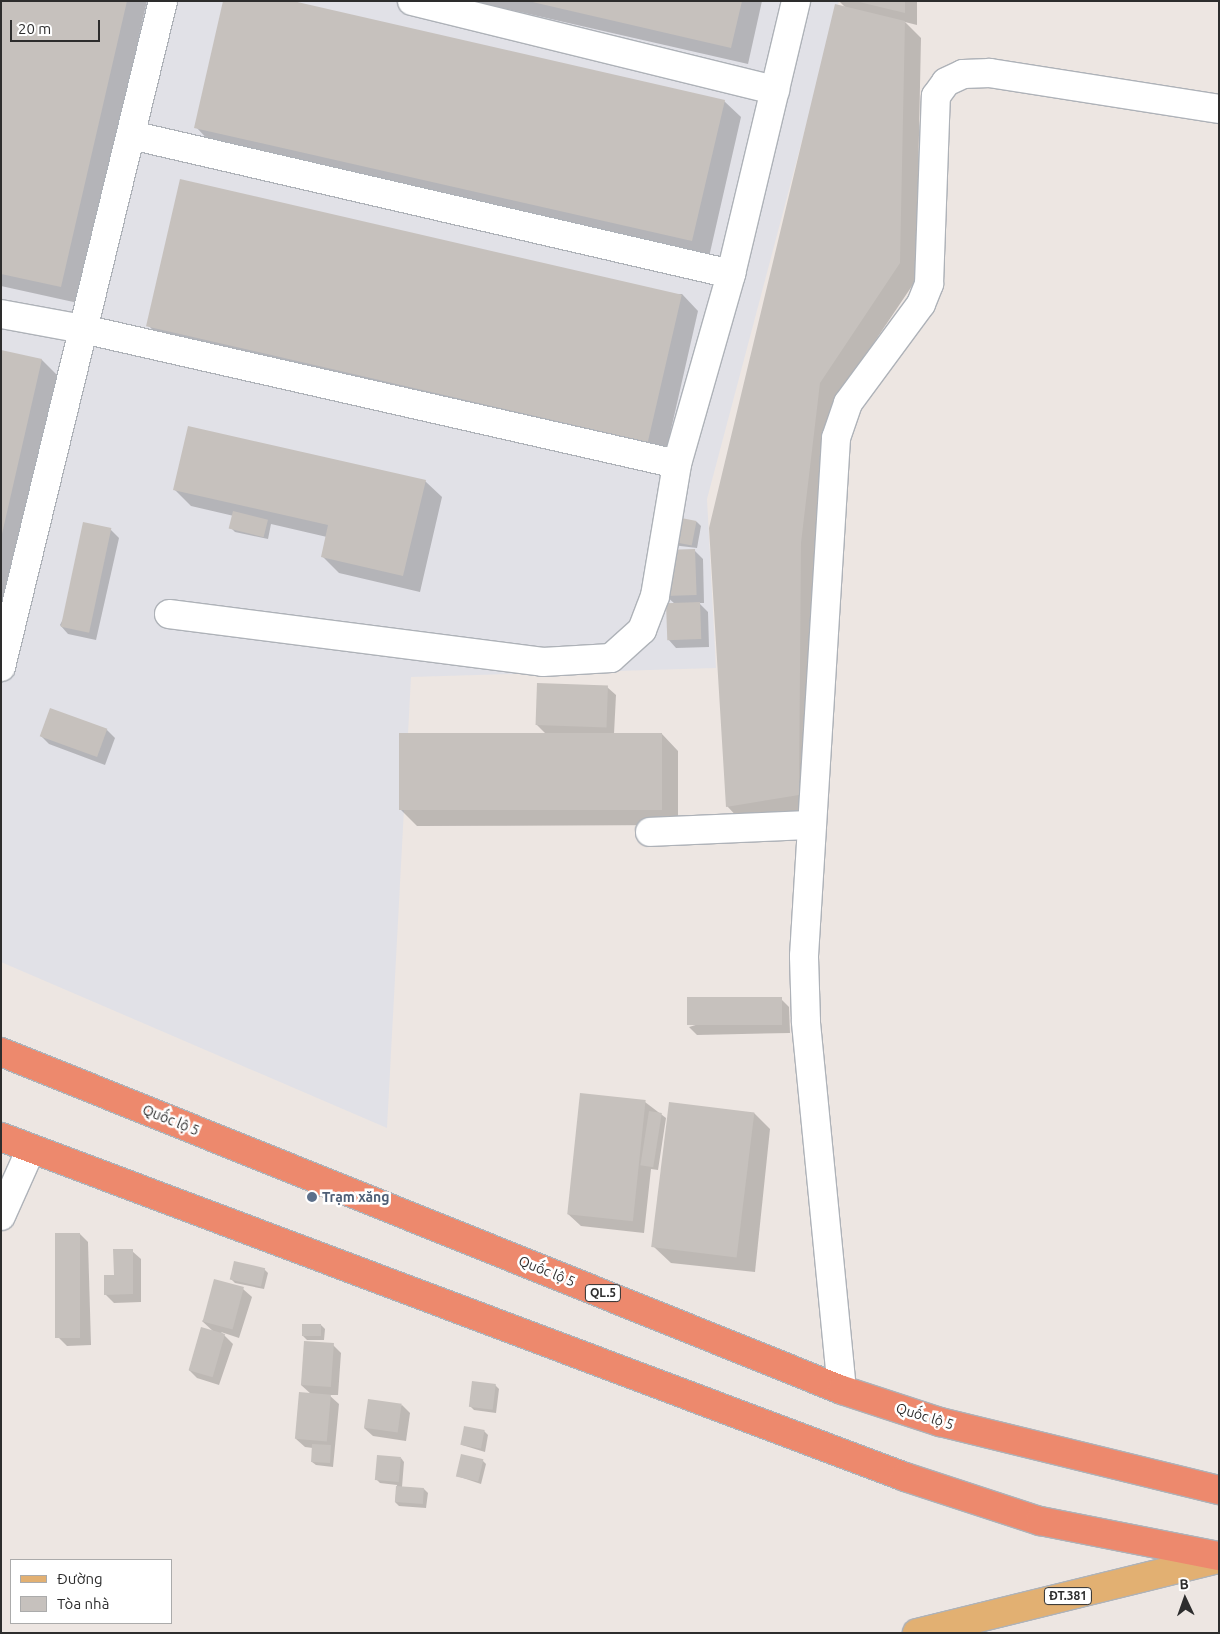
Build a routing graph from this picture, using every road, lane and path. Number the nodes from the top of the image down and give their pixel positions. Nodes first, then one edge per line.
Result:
1 (163, 1) edge
2 (412, 1) edge
3 (796, 1) edge
4 (775, 90) junction
5 (1219, 109) edge
6 (131, 135) junction
7 (731, 274) junction
8 (1, 314) edge
9 (83, 329) junction
10 (677, 464) junction
11 (169, 614) dead end
12 (1, 667) edge
13 (812, 825) junction
14 (650, 832) dead end
15 (1, 1052) edge
16 (1, 1137) edge
17 (31, 1149) junction
18 (1, 1216) edge
19 (842, 1390) junction
20 (1219, 1490) edge
21 (1219, 1558) edge
22 (917, 1633) edge

1 - 6 street
2 - 4 street
3 - 4 street
4 - 7 street
5 - 13 street
6 - 7 street
6 - 9 street
7 - 10 street
8 - 9 street
9 - 10 street
9 - 12 street
10 - 11 street
13 - 14 street
13 - 19 street
15 - 19 highway, Quốc lộ 5 / QL.5
16 - 17 highway
17 - 18 street
17 - 21 highway
19 - 20 highway, Quốc lộ 5 / QL.5
21 - 22 main road, ĐT.381

